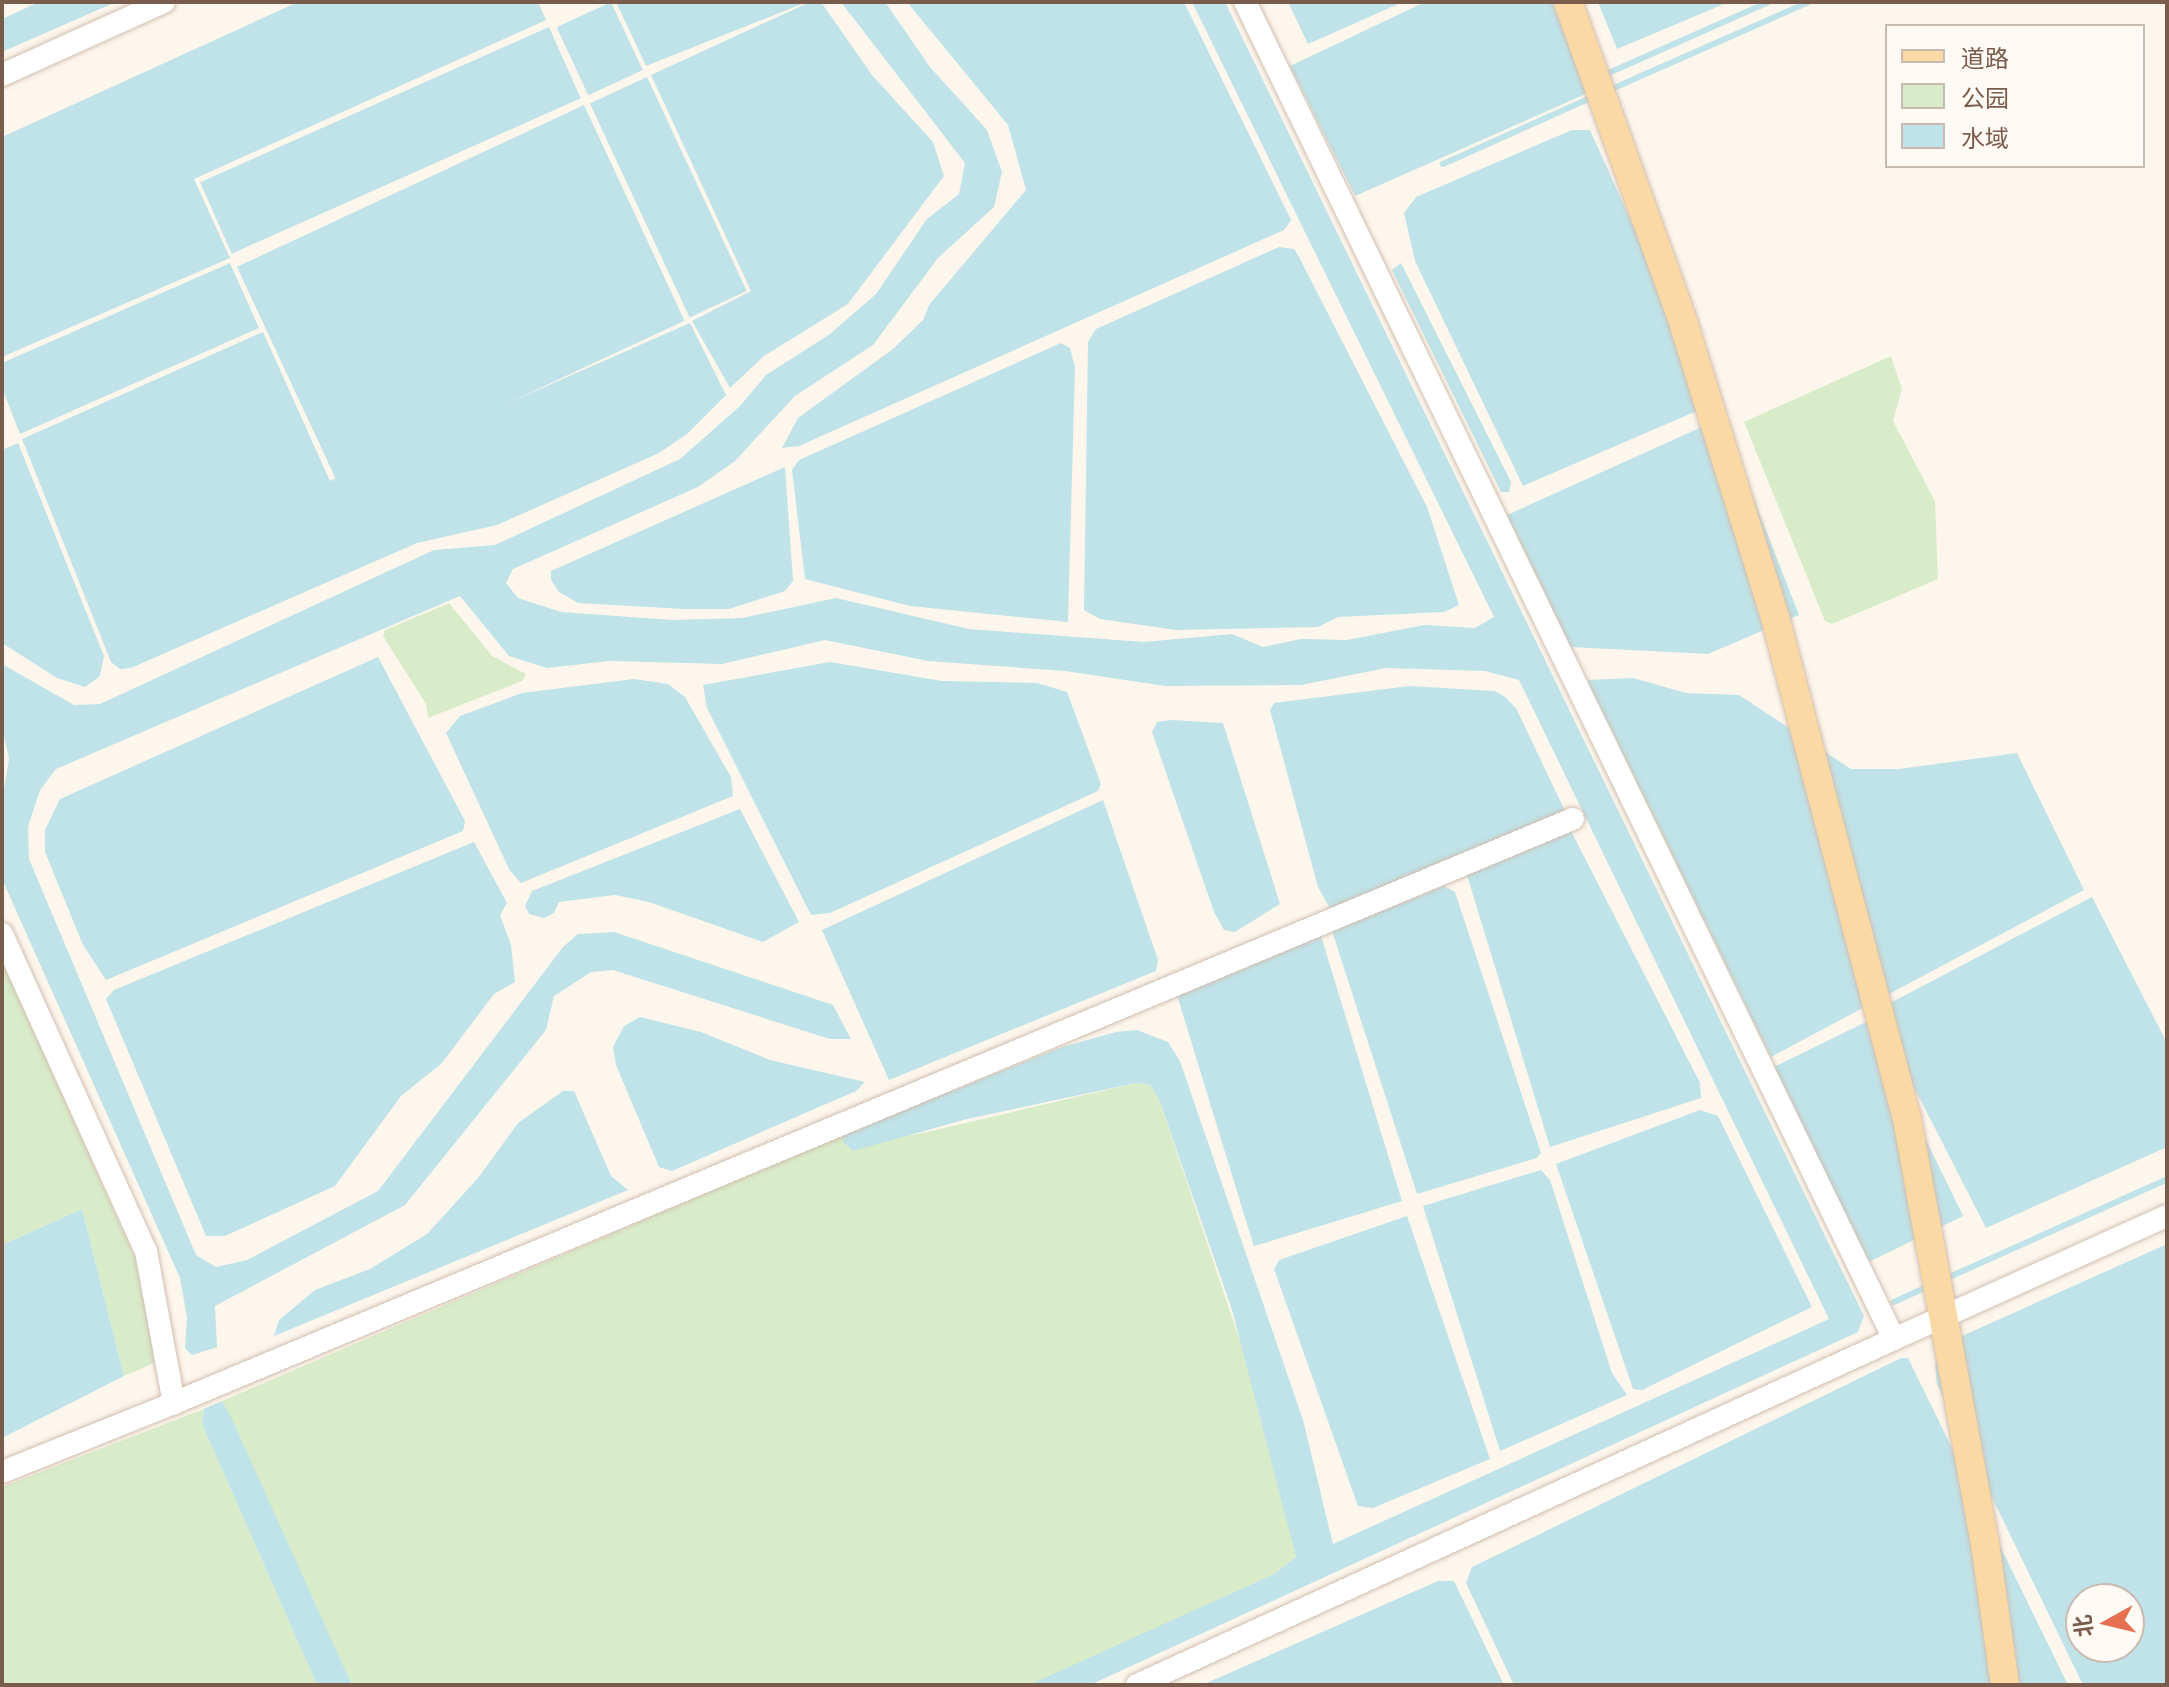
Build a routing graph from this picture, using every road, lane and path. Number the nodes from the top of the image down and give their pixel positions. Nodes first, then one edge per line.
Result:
1 (164, 2) edge
2 (1245, 2) edge
3 (1568, 2) edge
4 (2, 75) edge
5 (1573, 819) dead end
6 (2, 934) edge
7 (2167, 1216) edge
8 (1939, 1294) junction
9 (1894, 1339) junction
10 (174, 1403) junction
11 (2, 1472) edge
12 (1137, 1685) edge
13 (2005, 1685) edge

1 - 4 street
2 - 9 street
3 - 8 main road
5 - 10 street
6 - 10 street
7 - 8 street
8 - 9 street
8 - 13 main road
9 - 12 street
10 - 11 street

